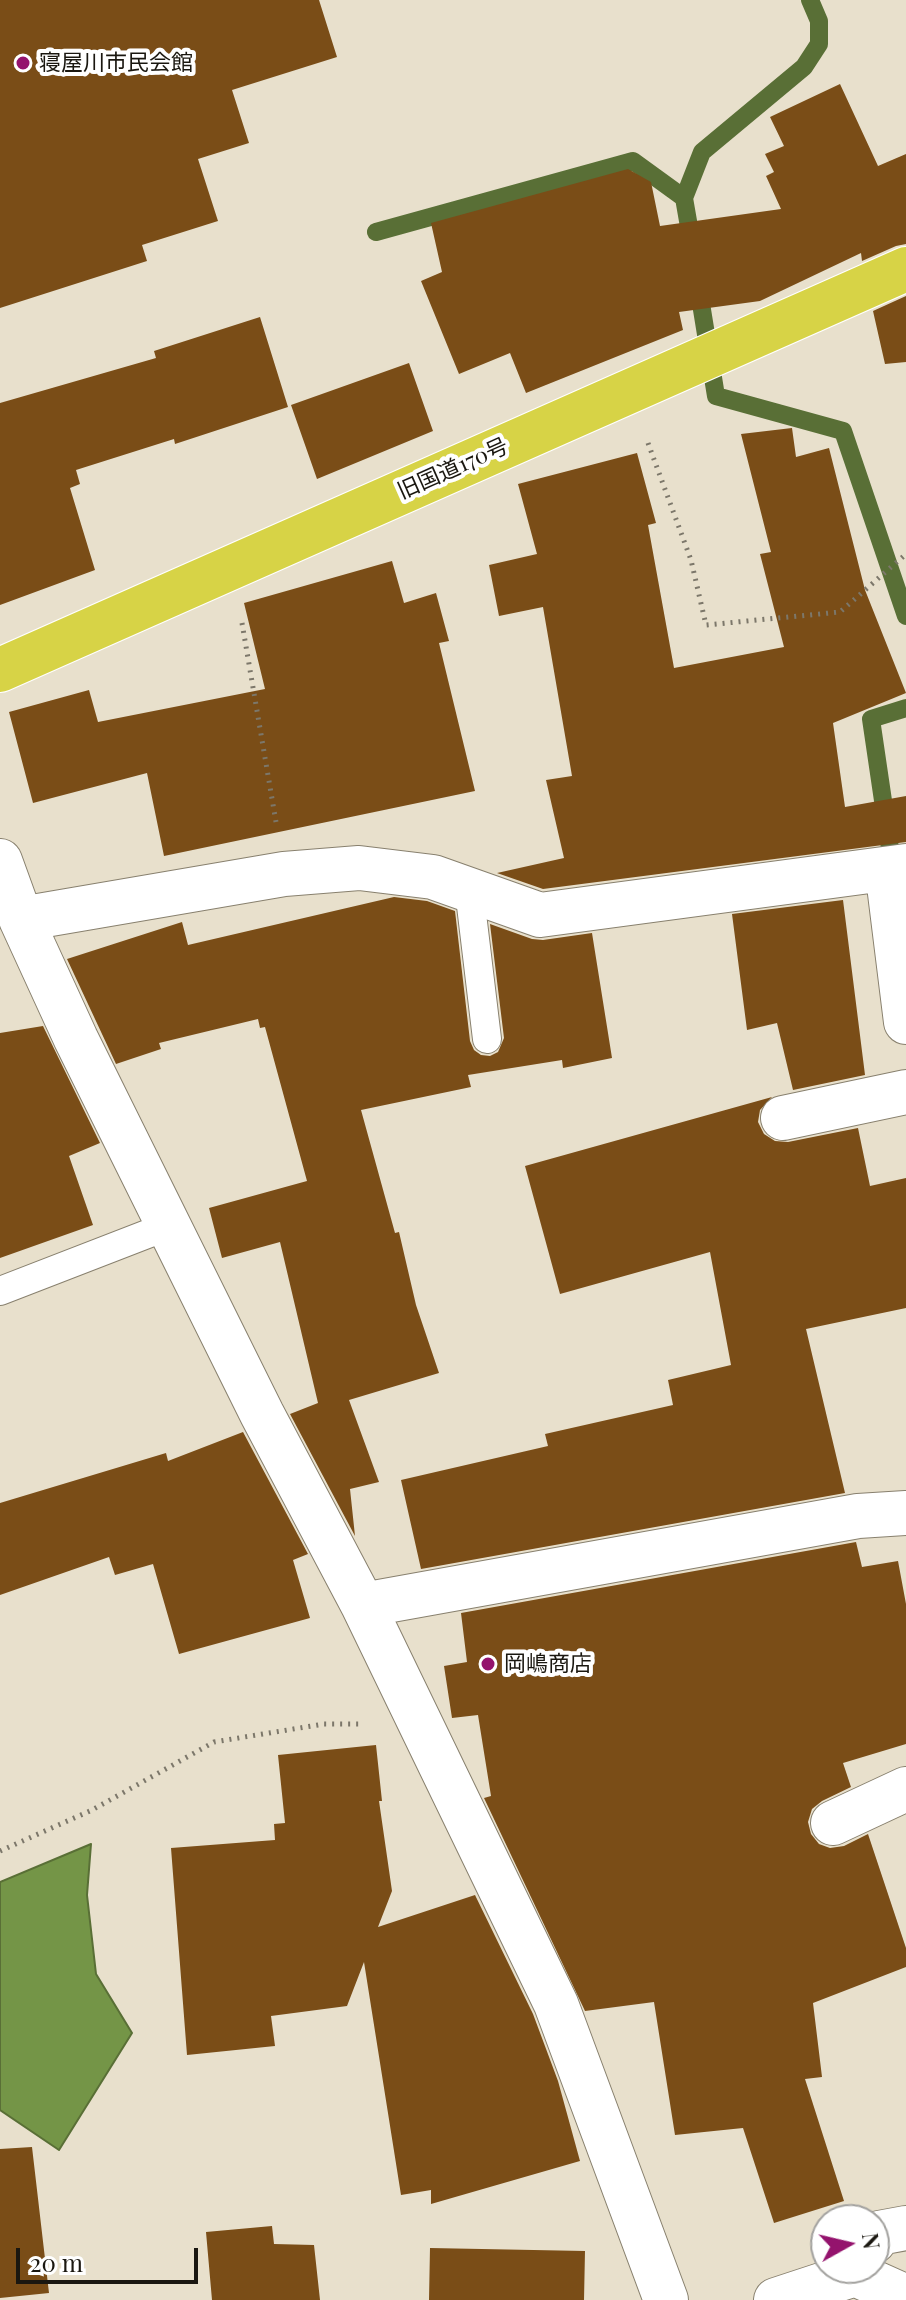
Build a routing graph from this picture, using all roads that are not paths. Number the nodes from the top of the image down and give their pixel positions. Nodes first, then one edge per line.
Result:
1 (906, 269) edge
2 (0, 670) edge
3 (0, 861) edge
4 (897, 868) edge
5 (469, 889) junction
6 (21, 919) junction
7 (906, 1022) edge
8 (487, 1039) dead end
9 (906, 1092) edge
10 (783, 1118) dead end
11 (168, 1226) junction
12 (0, 1291) edge
13 (906, 1513) edge
14 (363, 1605) junction
15 (906, 1789) edge
16 (833, 1823) dead end
17 (811, 2284) edge
18 (890, 2284) edge
19 (906, 2297) edge
20 (666, 2300) edge
21 (776, 2300) edge

1 - 2 highway, 旧国道170号
3 - 6 street
4 - 5 street
4 - 7 street
5 - 6 street
5 - 8 lane
6 - 11 street
9 - 10 street
11 - 12 lane
11 - 14 street
13 - 14 street
14 - 20 street
15 - 16 street
17 - 21 street
18 - 19 street

